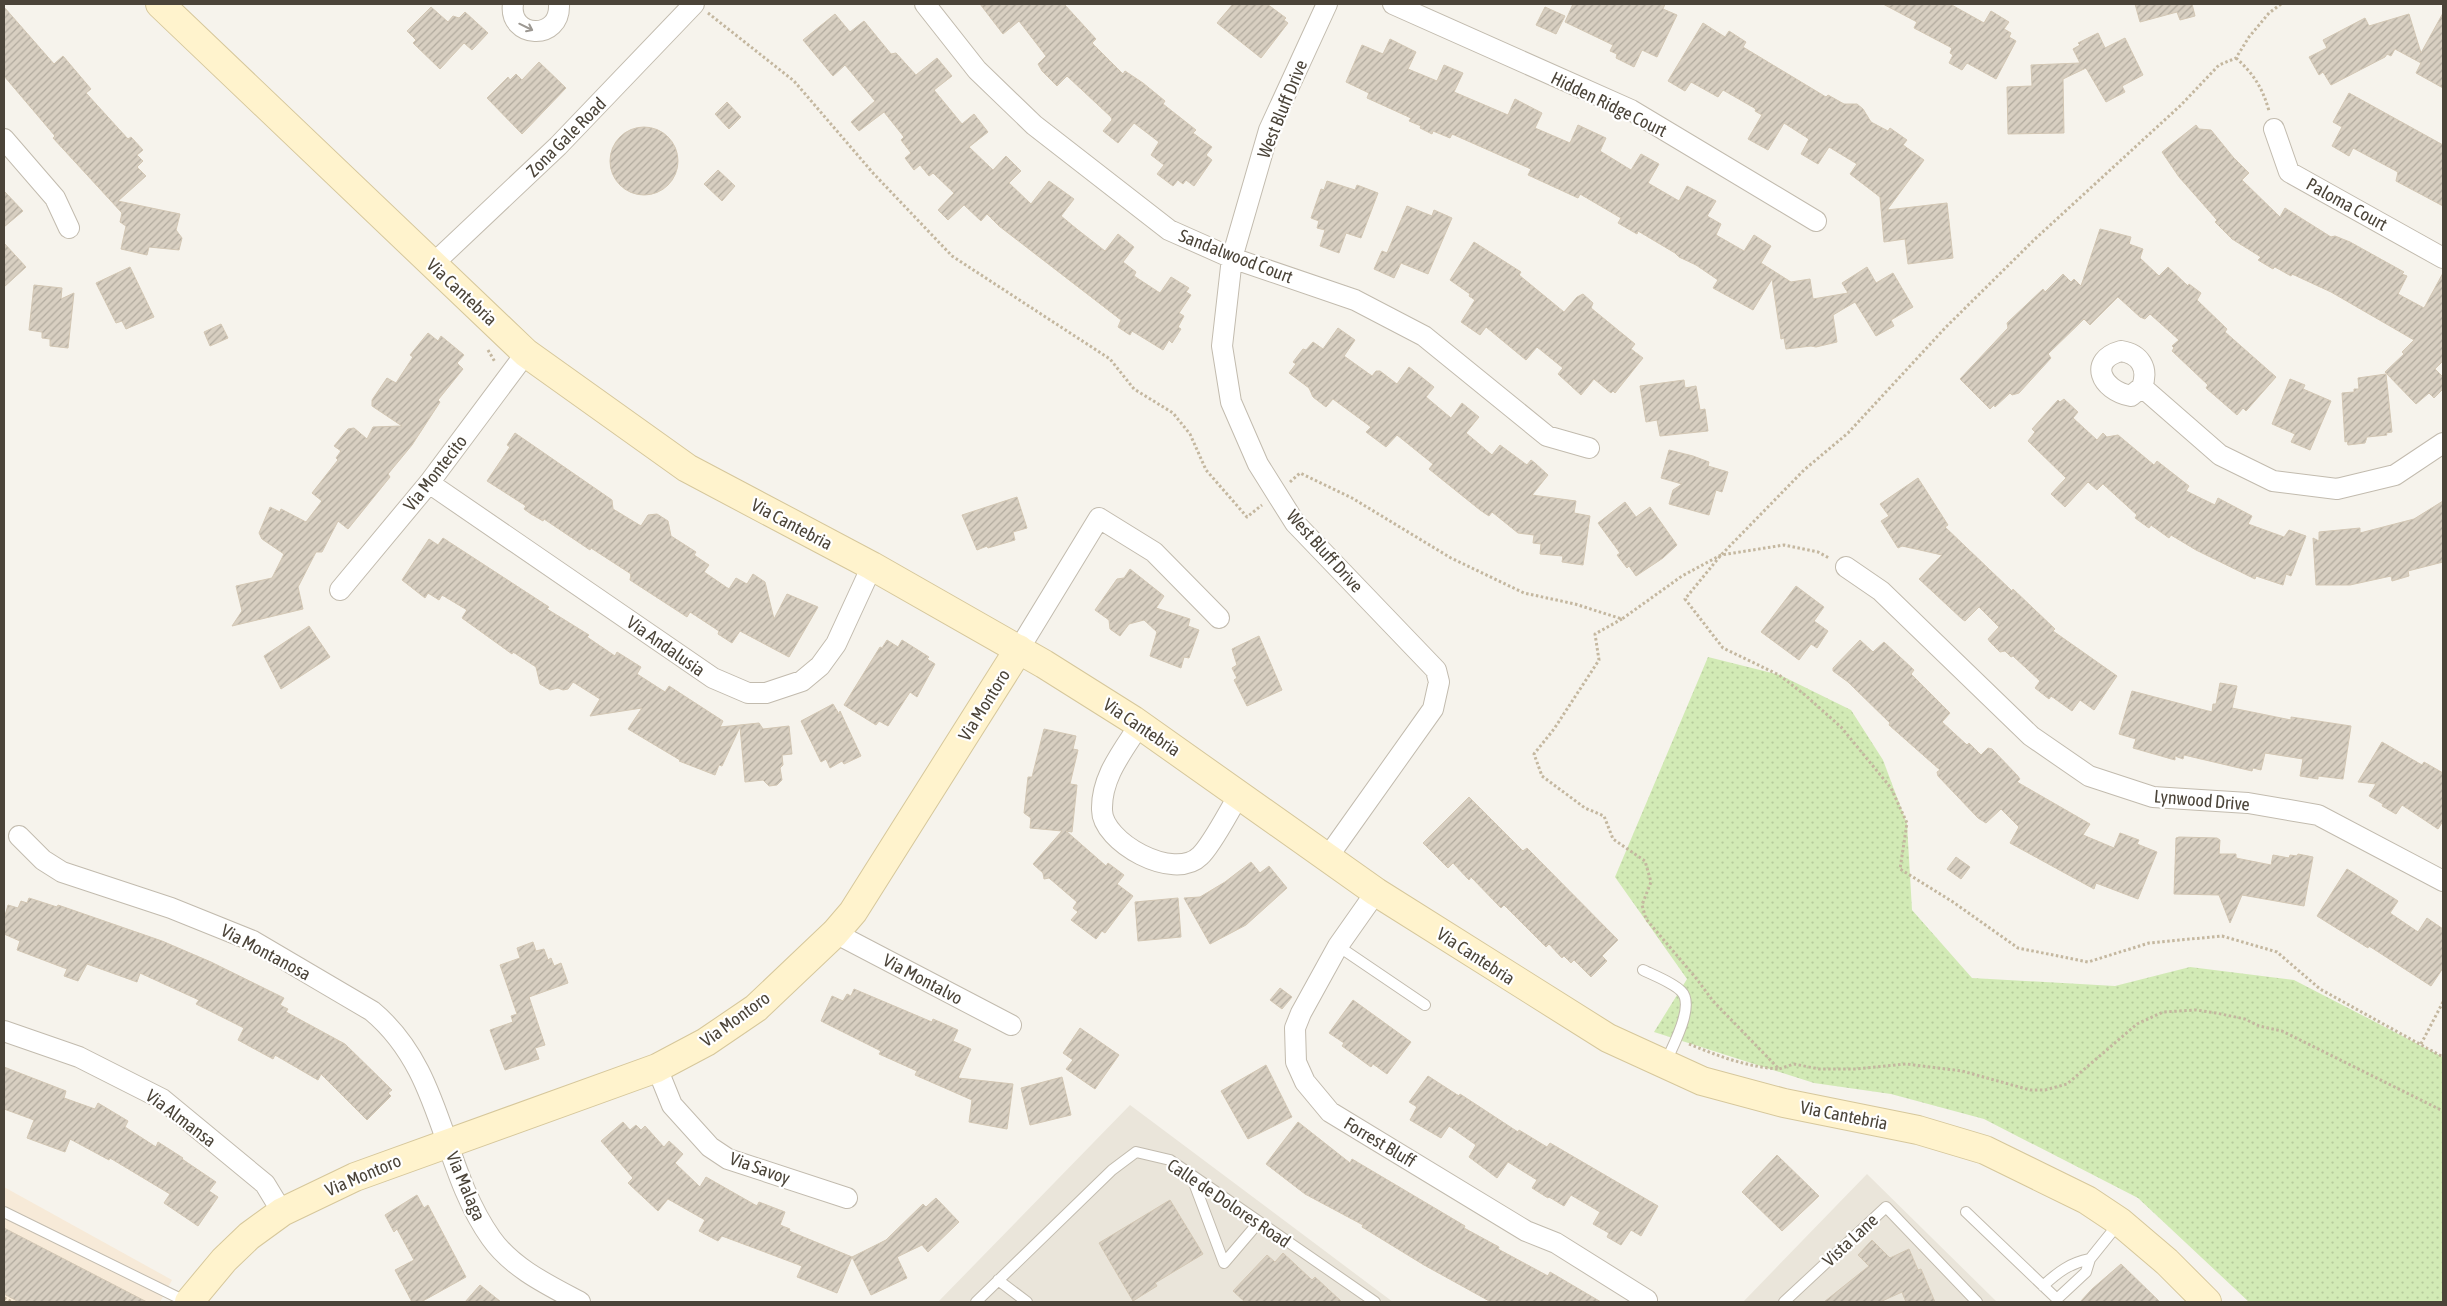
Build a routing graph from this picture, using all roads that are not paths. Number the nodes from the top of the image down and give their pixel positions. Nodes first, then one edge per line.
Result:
1 (160, 4) edge
2 (513, 4) edge
3 (560, 4) edge
4 (925, 4) edge
5 (1327, 4) edge
6 (1394, 4) edge
7 (699, 7) edge
8 (2274, 129) road end
9 (4, 139) edge
10 (1816, 221) dead end
11 (69, 228) dead end
12 (1232, 258) junction
13 (2443, 258) edge
14 (432, 265) junction
15 (526, 353) junction
16 (2142, 387) dead end
17 (2443, 443) edge
18 (1589, 448) dead end
19 (429, 483) junction
20 (872, 566) junction
21 (1846, 566) road end
22 (340, 590) dead end
23 (1219, 618) dead end
24 (1019, 649) junction
25 (1140, 724) junction
26 (1240, 795) junction
27 (19, 836) dead end
28 (1327, 858) junction
29 (2443, 881) edge
30 (1376, 892) junction
31 (835, 933) junction
32 (1338, 946) junction
33 (1643, 970) dead end
34 (1425, 1005) dead end
35 (1011, 1025) dead end
36 (4, 1031) edge
37 (1665, 1065) junction
38 (657, 1068) junction
39 (448, 1142) junction
40 (1191, 1174) junction
41 (847, 1198) dead end
42 (4, 1212) edge
43 (282, 1212) junction
44 (1966, 1212) dead end
45 (1259, 1222) junction
46 (2120, 1222) junction
47 (2090, 1259) junction
48 (998, 1280) junction
49 (2043, 1286) junction
50 (1647, 1300) dead end
51 (194, 1301) edge
52 (580, 1302) edge
53 (976, 1302) edge
54 (1027, 1302) edge
55 (1375, 1302) edge
56 (1784, 1302) edge
57 (1977, 1302) edge
58 (2208, 1302) edge

1 - 14 main road, Via Cantebria
2 -> 3 street
4 - 12 street, Sandalwood Court
5 - 12 street, West Bluff Drive
6 - 10 street, Hidden Ridge Court
7 - 14 street, Zona Gale Road
8 - 13 street, Paloma Court
9 - 11 street
12 - 18 street, Sandalwood Court
12 - 28 street, West Bluff Drive
14 - 15 main road, Via Cantebria
15 - 19 street, Via Montecito
15 - 20 main road, Via Cantebria
16 - 17 street
19 - 20 street, Via Andalusia
19 - 22 street, Via Montecito
20 - 24 main road, Via Cantebria
21 - 29 street, Lynwood Drive
23 - 24 street, Via Montoro
24 - 25 main road, Via Cantebria
24 - 31 main road, Via Montoro
25 - 26 main road, Via Cantebria
25 - 26 street
26 - 28 main road, Via Cantebria
27 - 39 street, Via Montanosa
28 - 30 main road, Via Cantebria
30 - 32 street, Forrest Bluff
30 - 37 main road, Via Cantebria
31 - 35 street, Via Montalvo
31 - 38 main road, Via Montoro
32 - 34 lane
32 - 50 street, Forrest Bluff
33 - 37 lane
36 - 43 street, Via Almansa
37 - 46 main road, Via Cantebria
38 - 39 main road, Via Montoro
38 - 41 street, Via Savoy
39 - 43 main road, Via Montoro
39 - 52 street, Via Malaga
40 - 45 lane, Calle de Dolores Road
40 - 45 lane
40 - 48 lane, Calle de Dolores Road
42 - 51 lane
43 - 51 main road, Via Montoro
44 - 49 lane
45 - 55 lane, Calle de Dolores Road
46 - 47 lane
46 - 58 main road, Via Cantebria
47 - 49 lane
47 - 49 lane
48 - 53 lane, Calle de Dolores Road
48 - 54 lane
56 - 57 lane, Vista Lane

